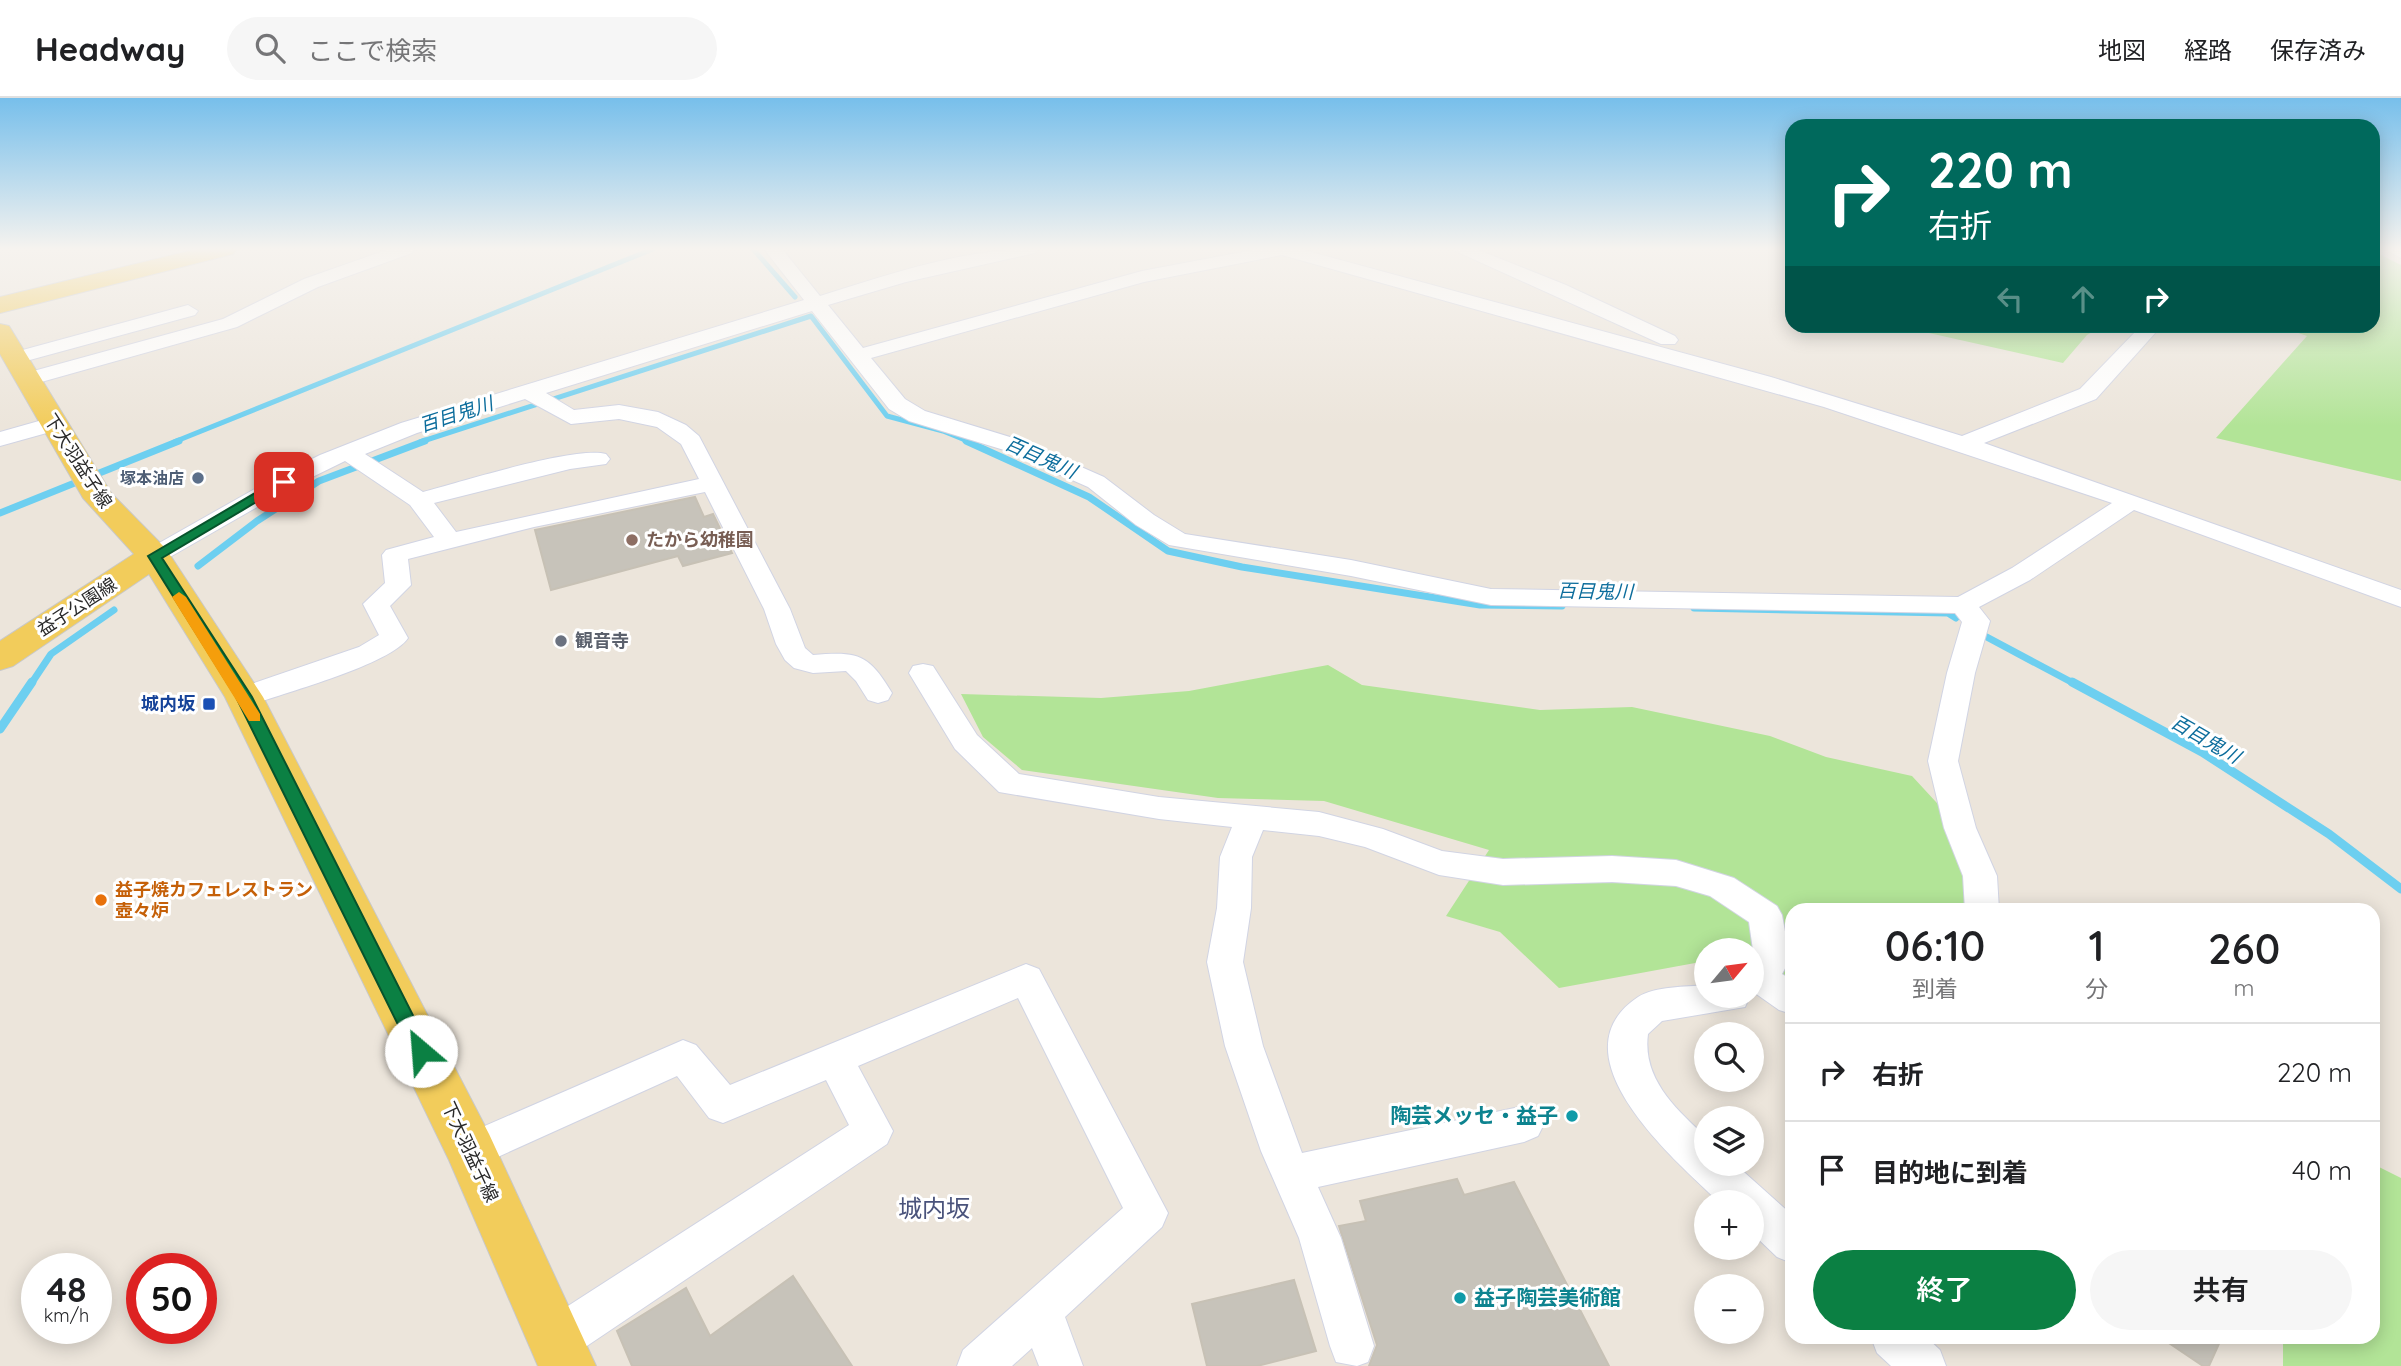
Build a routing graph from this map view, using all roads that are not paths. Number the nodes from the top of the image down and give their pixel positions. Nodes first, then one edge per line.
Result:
1 (260, 308) edge
2 (797, 308) edge
3 (823, 308) edge
4 (1029, 308) edge
5 (1497, 308) edge
6 (1600, 308) edge
7 (188, 311) dead end
8 (2145, 333) edge
9 (859, 355) junction
10 (11, 356) edge
11 (1692, 362) junction
12 (525, 390) junction
13 (53, 424) junction
14 (0, 439) edge
15 (1964, 443) junction
16 (347, 452) junction
17 (598, 459) dead end
18 (713, 483) junction
19 (419, 500) junction
20 (2131, 501) junction
21 (450, 541) junction
22 (155, 556) junction
23 (2401, 599) edge
24 (1963, 605) junction
25 (0, 659) edge
26 (923, 673) dead end
27 (878, 693) dead end
28 (244, 697) junction
29 (1252, 817) junction
30 (1982, 903) edge
31 (1764, 969) edge
32 (1764, 992) edge
33 (1785, 997) edge
34 (1694, 999) edge
35 (835, 1060) junction
36 (1524, 1124) dead end
37 (471, 1151) junction
38 (1694, 1152) edge
39 (1292, 1174) junction
40 (1719, 1176) edge
41 (1735, 1190) edge
42 (1764, 1217) edge
43 (1785, 1236) edge
44 (1040, 1310) junction
45 (1900, 1344) edge
46 (1352, 1346) dead end
47 (561, 1353) edge
48 (979, 1366) edge
49 (1061, 1366) edge
50 (1924, 1366) edge

1 - 10 street
2 - 12 street
3 - 9 street
4 - 9 street
5 - 11 street
6 - 11 street
7 - 10 street
8 - 15 street
9 - 24 street
10 - 13 main road, 下大羽益子線
11 - 15 street
12 - 16 street
12 - 18 street
13 - 14 street
13 - 22 main road, 下大羽益子線
15 - 20 street
16 - 19 street
16 - 22 street
17 - 19 street
18 - 21 street
18 - 27 street
19 - 21 street
20 - 23 street
20 - 24 street
21 - 28 street
22 - 25 main road, 益子公園線
22 - 28 main road, 下大羽益子線
24 - 30 street
26 - 29 street
28 - 37 main road, 下大羽益子線
29 - 31 street
29 - 39 street
32 - 33 street
34 - 38 street
35 - 37 street
35 - 44 street
35 - 47 street
36 - 39 street
37 - 47 main road, 下大羽益子線
39 - 46 street
40 - 41 street
42 - 43 street
44 - 48 street
44 - 49 street
45 - 50 street

